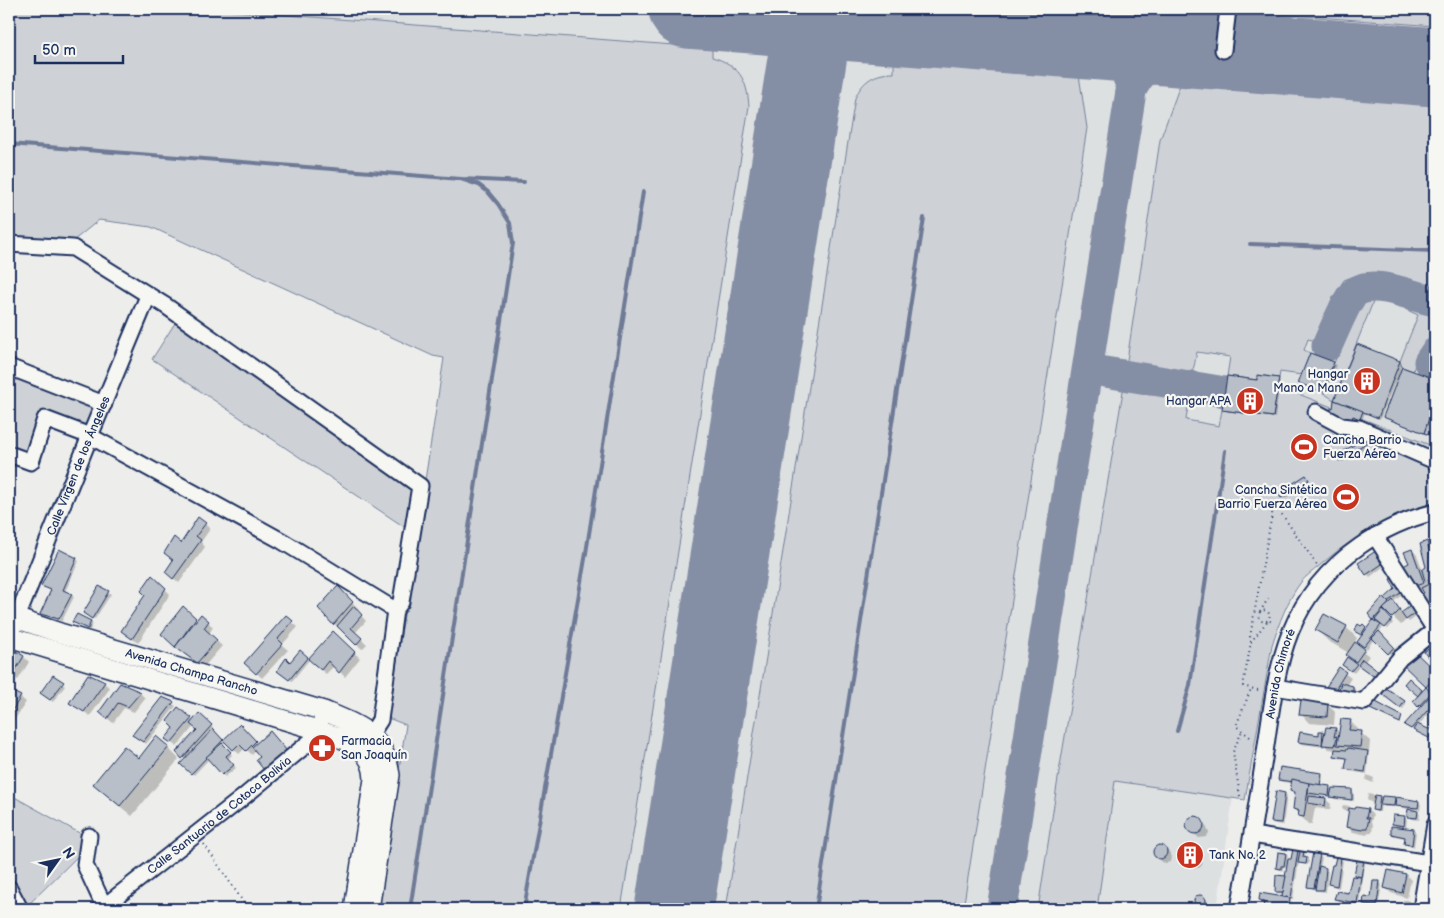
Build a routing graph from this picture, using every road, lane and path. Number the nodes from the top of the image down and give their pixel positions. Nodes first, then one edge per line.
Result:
1 (1228, 9) edge
2 (1223, 50) dead end
3 (9, 244) edge
4 (148, 296) junction
5 (9, 367) edge
6 (104, 404) junction
7 (1316, 412) dead end
8 (90, 436) junction
9 (9, 454) edge
10 (1435, 461) edge
11 (1435, 512) edge
12 (1375, 536) junction
13 (1317, 565) dead end
14 (1269, 597) dead end
15 (395, 610) junction
16 (1259, 613) junction
17 (14, 617) edge
18 (1268, 620) junction
19 (1274, 623) dead end
20 (1435, 630) edge
21 (9, 637) edge
22 (1251, 642) junction
23 (1275, 687) junction
24 (1251, 688) junction
25 (1258, 690) dead end
26 (324, 711) junction
27 (318, 730) junction
28 (1242, 731) junction
29 (1250, 737) dead end
30 (366, 742) junction
31 (1240, 796) dead end
32 (1435, 824) edge
33 (197, 834) junction
34 (1252, 835) junction
35 (89, 836) dead end
36 (1432, 863) edge
37 (9, 888) edge
38 (102, 908) edge
39 (20, 909) edge
40 (248, 909) edge
41 (354, 909) edge
42 (369, 909) edge
43 (1239, 909) edge
44 (1420, 909) edge

1 - 2 street
3 - 4 street
4 - 6 street, Calle Virgen de los Ángeles
4 - 15 street
5 - 6 street
6 - 8 street, Calle Virgen de los Ángeles
7 - 10 street
8 - 9 street
8 - 15 street
8 - 17 street, Calle Virgen de los Ángeles
11 - 12 street, Avenida Chimoré
12 - 20 street
12 - 23 street, Avenida Chimoré
13 - 22 path
14 - 16 path
15 - 30 street
16 - 18 path
16 - 18 path
17 - 21 street, Calle Virgen de los Ángeles
17 - 26 main road, Avenida Champa Rancho
18 - 19 path
18 - 22 path
20 - 23 street
21 - 27 main road, Avenida Champa Rancho
22 - 24 path
23 - 34 street, Avenida Chimoré
24 - 25 path
24 - 28 path
26 - 27 street, Calle Santuario de Cotoca Bolivia
26 - 30 main road, Avenida Champa Rancho
27 - 30 main road, Avenida Champa Rancho
27 - 33 street, Calle Santuario de Cotoca Bolivia
28 - 29 path
28 - 31 path
30 - 41 main road
30 - 42 main road
32 - 36 street
33 - 38 street, Calle Santuario de Cotoca Bolivia
33 - 40 path
34 - 36 street
34 - 43 street, Avenida Chimoré
35 - 38 street
36 - 44 street
37 - 39 street

